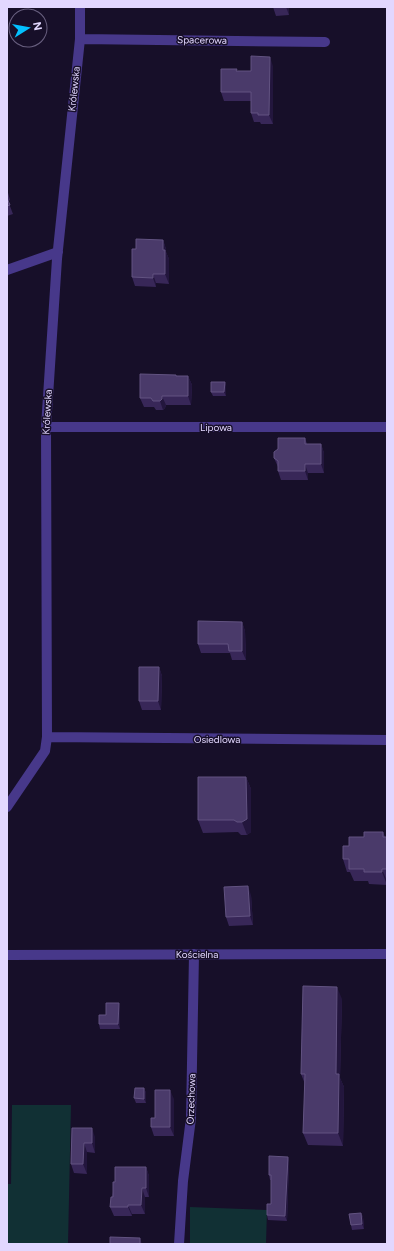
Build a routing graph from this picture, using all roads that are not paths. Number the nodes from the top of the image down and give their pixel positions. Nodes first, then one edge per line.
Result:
1 (80, 7) edge
2 (80, 39) junction
3 (325, 42) dead end
4 (58, 252) junction
5 (7, 270) edge
6 (46, 427) junction
7 (387, 427) edge
8 (47, 737) junction
9 (387, 740) edge
10 (7, 807) edge
11 (194, 954) junction
12 (387, 954) edge
13 (7, 955) edge
14 (180, 1244) edge

1 - 2 street, Królewska
2 - 3 street, Spacerowa
2 - 4 street, Królewska
4 - 5 street
4 - 6 street, Królewska
6 - 7 street, Lipowa
6 - 8 street, Królewska
8 - 9 street, Osiedlowa
8 - 10 street, Królewska
11 - 12 street, Kościelna
11 - 13 street, Kościelna
11 - 14 street, Orzechowa

